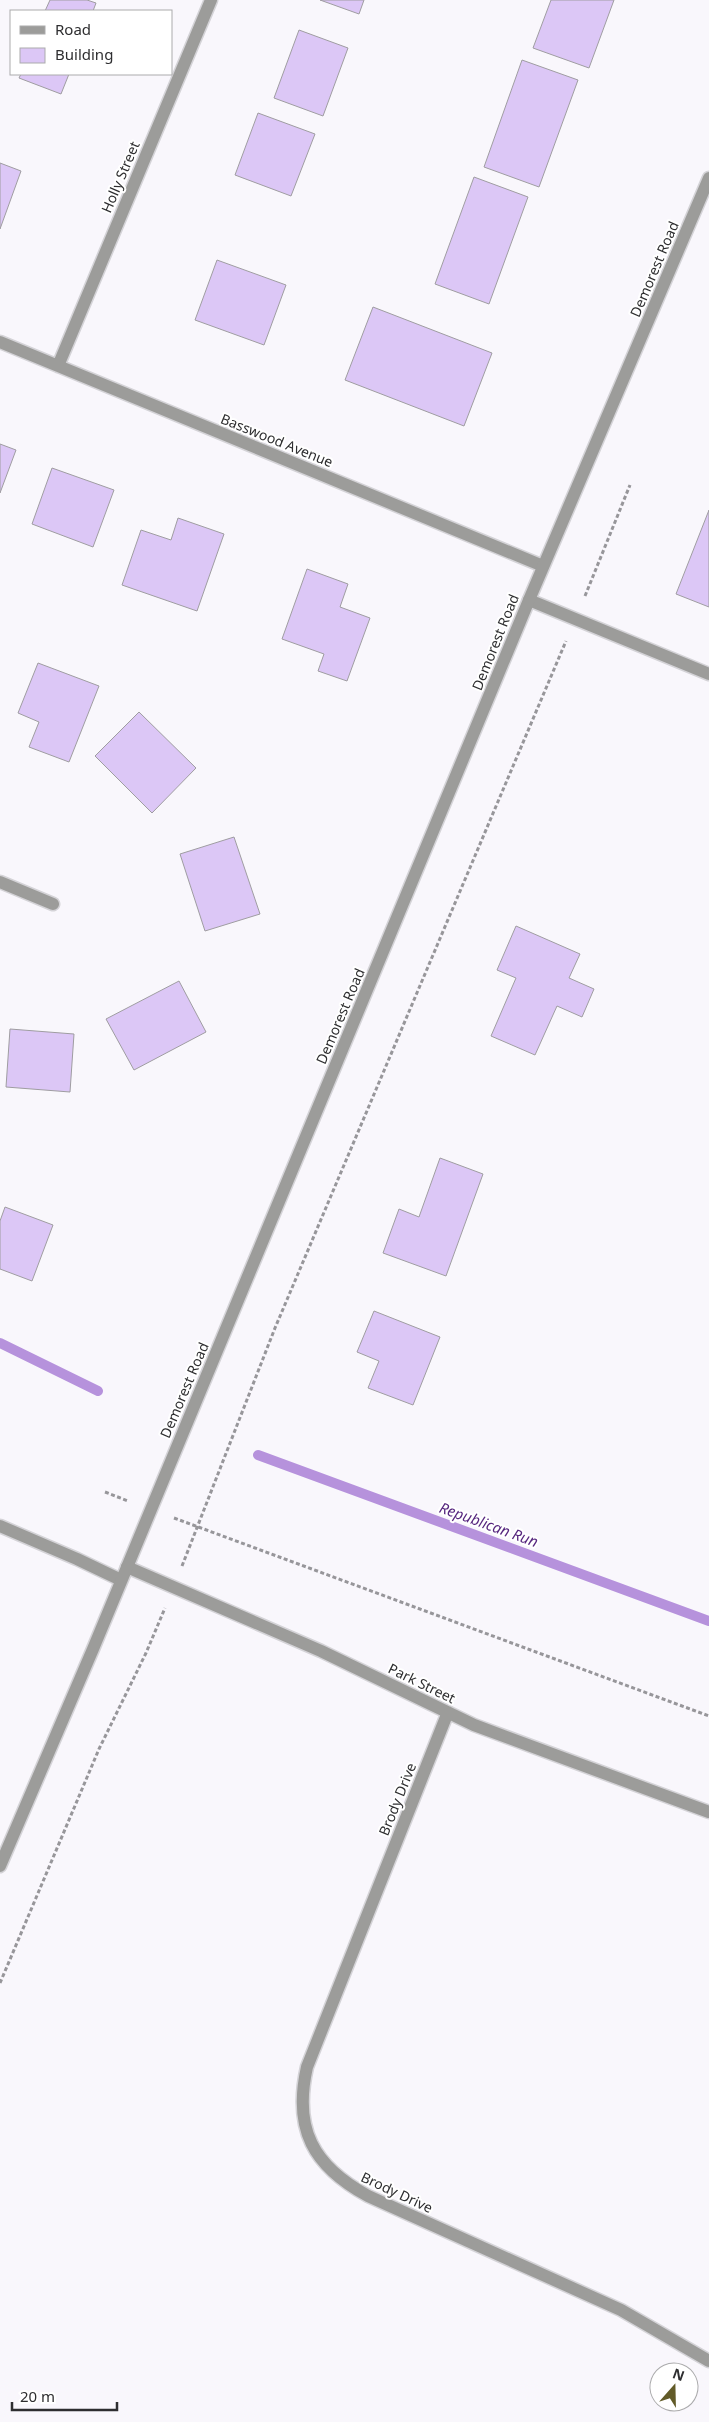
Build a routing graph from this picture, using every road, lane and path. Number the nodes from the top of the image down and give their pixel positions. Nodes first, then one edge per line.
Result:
1 (211, 0) edge
2 (709, 178) edge
3 (0, 342) edge
4 (58, 366) junction
5 (630, 486) dead end
6 (543, 566) junction
7 (528, 600) junction
8 (575, 619) junction
9 (709, 674) edge
10 (0, 882) edge
11 (53, 904) dead end
12 (105, 1492) dead end
13 (151, 1510) junction
14 (0, 1526) edge
15 (198, 1526) junction
16 (127, 1567) junction
17 (121, 1580) junction
18 (173, 1587) junction
19 (448, 1712) junction
20 (709, 1716) edge
21 (709, 1812) edge
22 (0, 1866) edge
23 (0, 1983) edge
24 (709, 2361) edge

1 - 4 street, Holly Street
2 - 6 street, Demorest Road
3 - 4 street, Basswood Avenue
4 - 6 street, Basswood Avenue
5 - 8 path
6 - 7 street, Demorest Road
7 - 8 street
7 - 13 street, Demorest Road
8 - 9 street
8 - 15 path
10 - 11 street
12 - 13 path
13 - 15 path
13 - 16 street, Demorest Road
14 - 17 street
15 - 18 path
15 - 20 path
16 - 17 street, Demorest Road
16 - 18 street, Park Street
17 - 22 street, Demorest Road
18 - 19 street, Park Street
18 - 23 path
19 - 21 street, Park Street
19 - 24 street, Brody Drive

